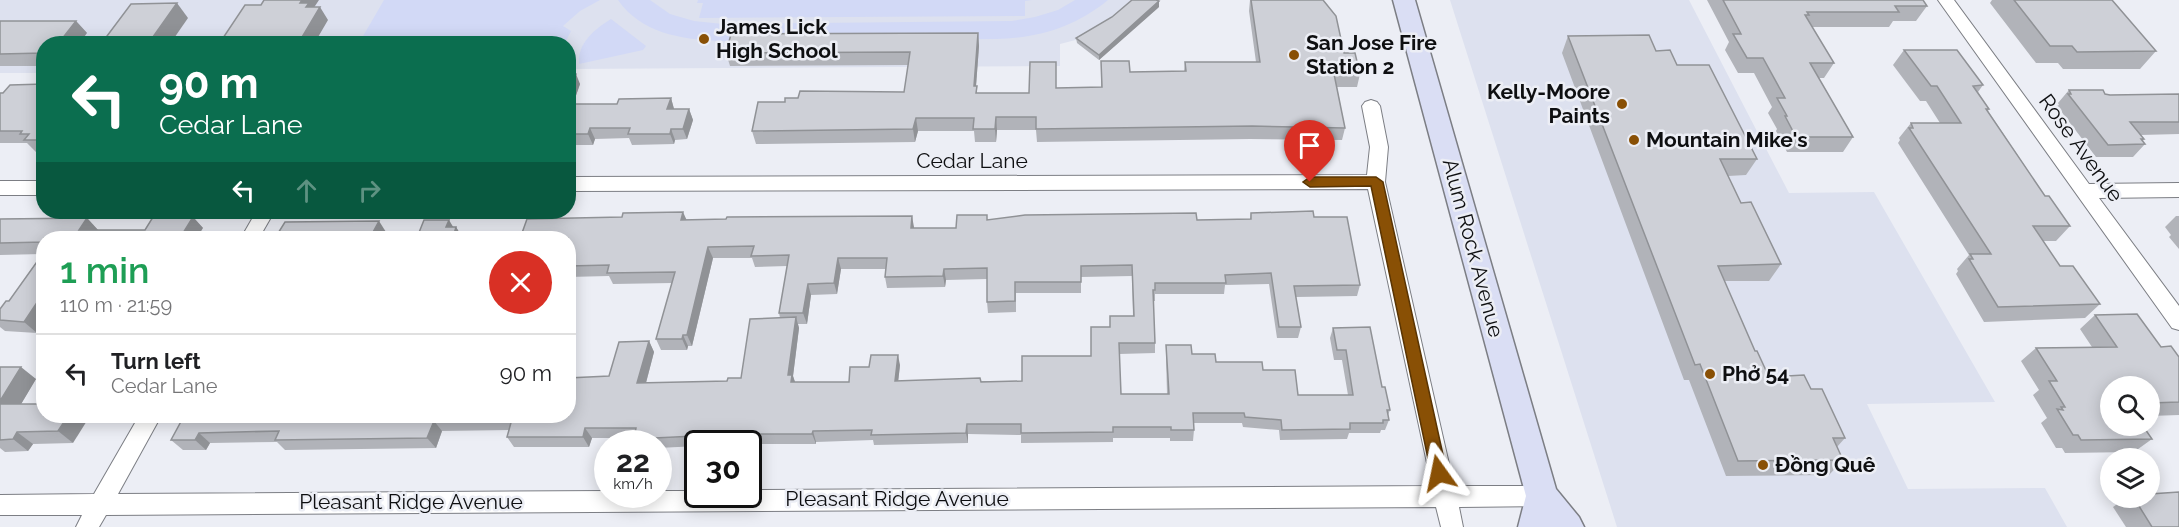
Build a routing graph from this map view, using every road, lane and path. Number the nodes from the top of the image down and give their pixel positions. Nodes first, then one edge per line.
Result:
1 (1404, 0) edge
2 (1946, 0) edge
3 (1371, 106) dead end
4 (1376, 182) junction
5 (576, 184) edge
6 (0, 188) edge
7 (36, 188) edge
8 (2179, 190) edge
9 (2085, 191) junction
10 (2179, 322) edge
11 (146, 423) edge
12 (1444, 496) junction
13 (1542, 496) junction
14 (100, 503) junction
15 (0, 505) edge
16 (87, 527) edge
17 (1452, 527) edge
18 (1534, 527) edge
19 (1568, 527) edge

1 - 13 main road, Alum Rock Avenue
2 - 9 street, Rose Avenue
3 - 4 street
4 - 5 street, Cedar Lane
4 - 12 street
6 - 7 street
8 - 9 street
9 - 10 street, Rose Avenue
11 - 14 street
12 - 13 street, Pleasant Ridge Avenue
12 - 14 street, Pleasant Ridge Avenue
12 - 17 street
13 - 18 main road
13 - 19 main road, Alum Rock Avenue
14 - 15 street, Pleasant Ridge Avenue
14 - 16 street

